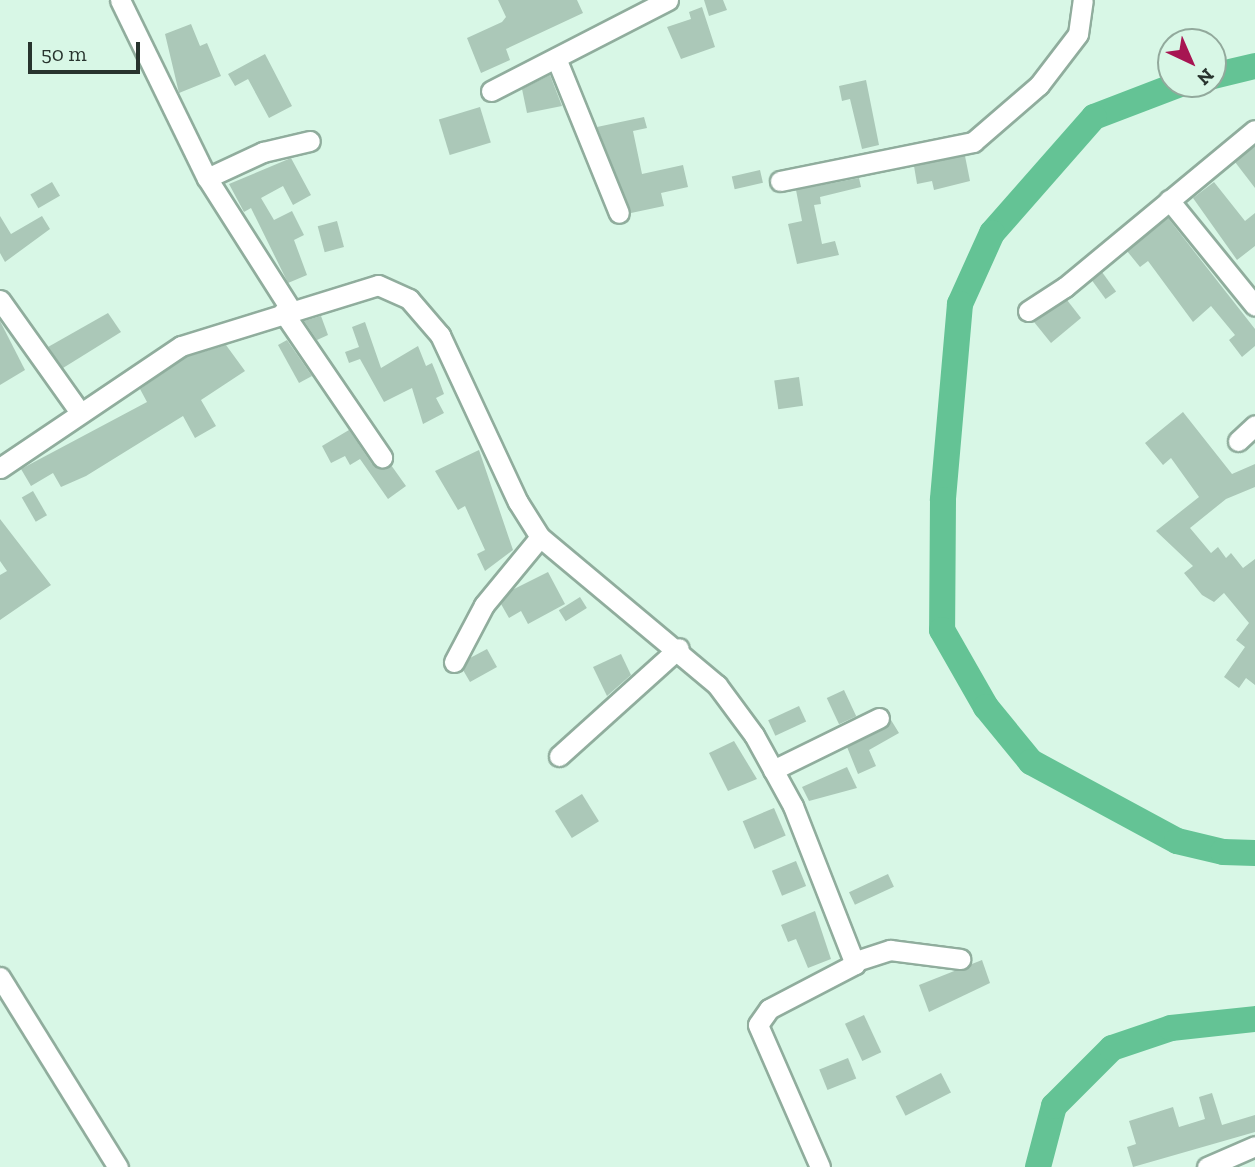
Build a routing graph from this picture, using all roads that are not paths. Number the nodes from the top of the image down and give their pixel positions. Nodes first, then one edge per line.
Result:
1 (120, 0) edge
2 (668, 0) edge
3 (1083, 0) edge
4 (556, 58) junction
5 (491, 92) dead end
6 (1255, 130) edge
7 (310, 141) dead end
8 (207, 178) junction
9 (780, 181) dead end
10 (1169, 200) junction
11 (619, 212) dead end
12 (1249, 284) edge
13 (0, 300) edge
14 (1255, 306) edge
15 (287, 311) junction
16 (1028, 311) dead end
17 (79, 411) junction
18 (1255, 425) edge
19 (1238, 441) dead end
20 (382, 457) dead end
21 (0, 468) edge
22 (541, 537) junction
23 (678, 648) junction
24 (454, 662) dead end
25 (879, 718) dead end
26 (559, 756) dead end
27 (773, 770) junction
28 (960, 959) dead end
29 (856, 961) junction
30 (0, 977) edge
31 (1255, 1146) edge
32 (118, 1167) edge
33 (821, 1167) edge
34 (1207, 1167) edge

1 - 8 street
2 - 4 street
3 - 9 street
4 - 5 street
4 - 11 street
6 - 10 street
7 - 8 street
8 - 15 street
10 - 12 street
10 - 16 street
12 - 14 street
13 - 17 street
15 - 17 street
15 - 20 street
15 - 22 street
17 - 21 street
18 - 19 street
22 - 23 street
22 - 24 street
23 - 26 street
23 - 27 street
25 - 27 street
27 - 29 street
28 - 29 street
29 - 33 street
30 - 32 street
31 - 34 street

